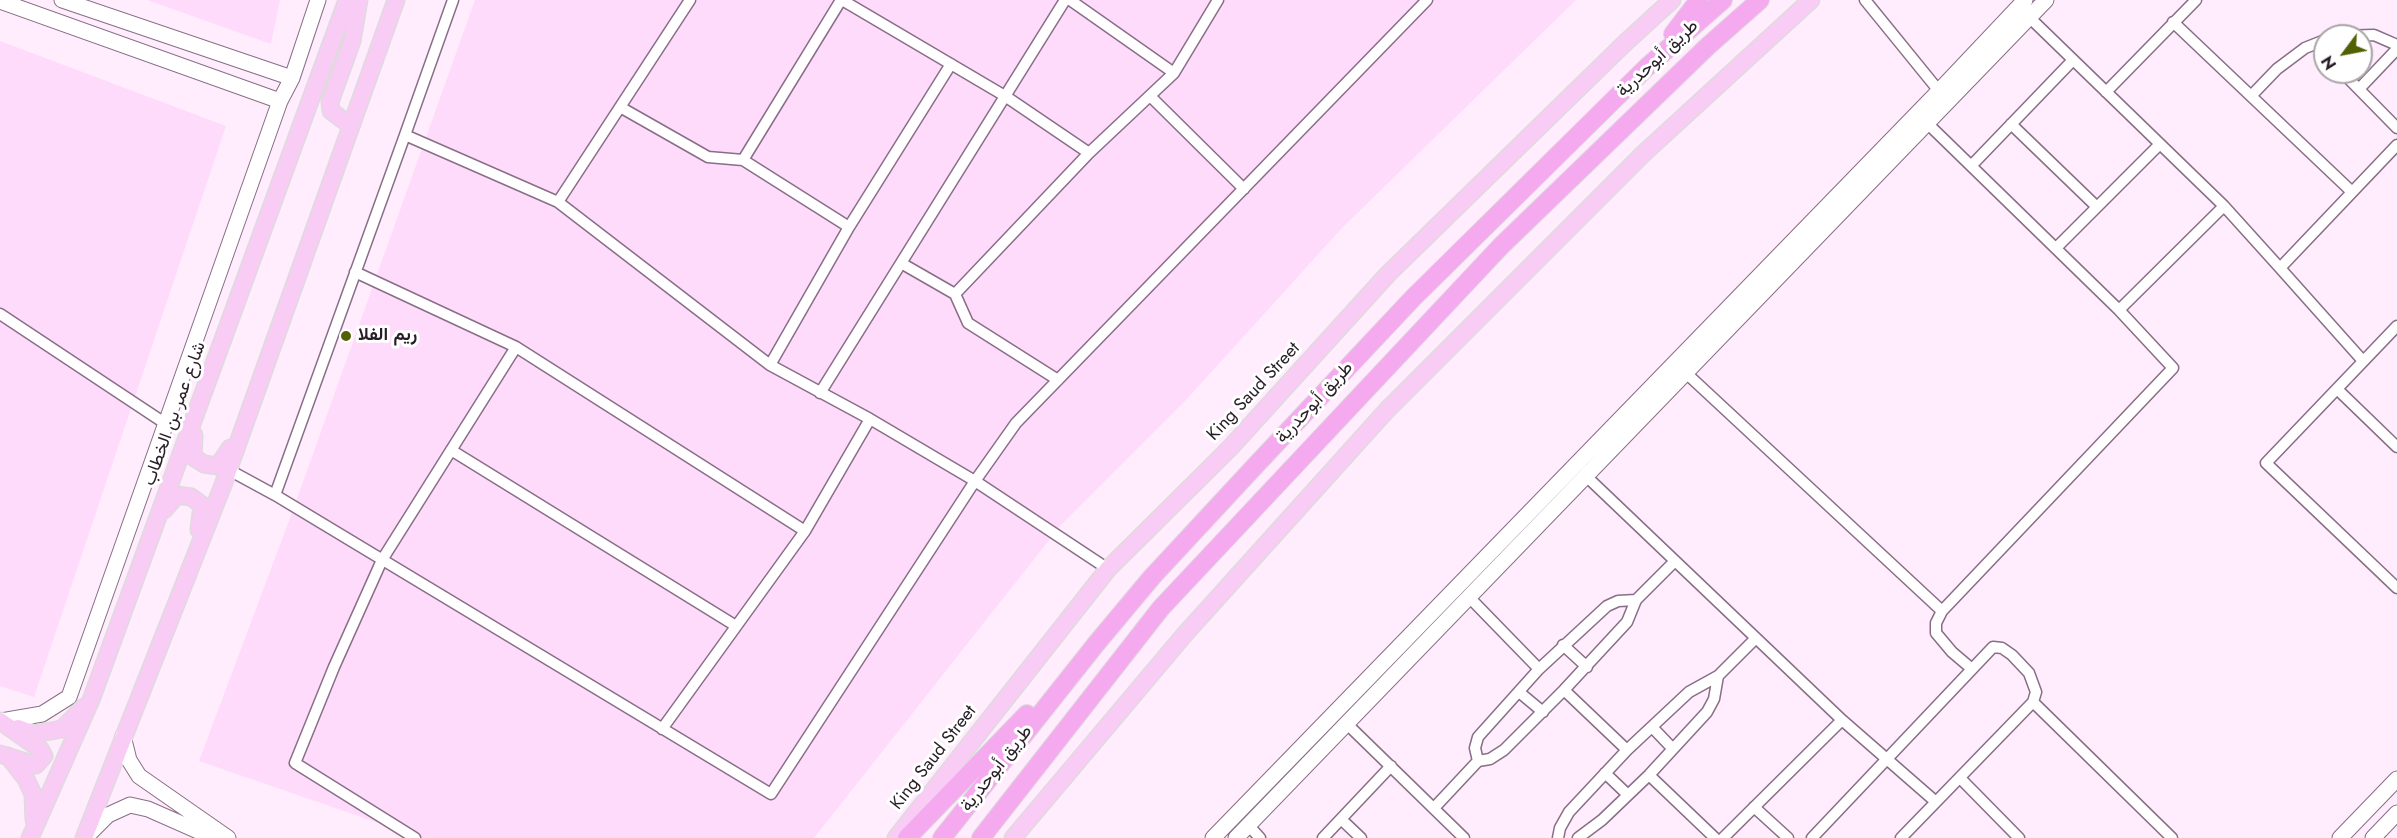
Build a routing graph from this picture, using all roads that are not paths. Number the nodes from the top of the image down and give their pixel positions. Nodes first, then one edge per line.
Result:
1 (62, 0) edge
2 (318, 0) edge
3 (347, 0) edge
4 (359, 0) edge
5 (396, 0) edge
6 (453, 0) edge
7 (690, 0) edge
8 (842, 0) edge
9 (1065, 0) edge
10 (1070, 0) edge
11 (1218, 0) edge
12 (1427, 0) edge
13 (1672, 0) edge
14 (1699, 0) edge
15 (1723, 0) edge
16 (1760, 0) edge
17 (1811, 0) edge
18 (1865, 0) edge
19 (2025, 0) edge
20 (2046, 0) edge
21 (2196, 0) edge
22 (0, 1) edge
23 (2030, 17) junction
24 (2173, 22) junction
25 (2373, 35) edge
26 (2313, 45) edge
27 (2397, 47) edge
28 (2073, 60) junction
29 (951, 64) junction
30 (1647, 67) junction
31 (1174, 74) junction
32 (292, 78) junction
33 (2354, 84) edge
34 (2359, 89) junction
35 (1939, 91) junction
36 (2106, 92) junction
37 (1005, 96) junction
38 (1150, 96) junction
39 (2251, 96) junction
40 (280, 101) junction
41 (620, 107) junction
42 (1927, 123) junction
43 (352, 124) junction
44 (2011, 124) junction
45 (2397, 128) edge
46 (405, 135) junction
47 (2159, 145) junction
48 (2397, 145) edge
49 (1089, 153) junction
50 (743, 160) junction
51 (1971, 166) junction
52 (1244, 189) junction
53 (2351, 191) junction
54 (558, 202) junction
55 (2224, 206) junction
56 (2097, 207) junction
57 (849, 227) junction
58 (2056, 248) junction
59 (901, 263) junction
60 (2280, 268) junction
61 (355, 272) junction
62 (955, 294) junction
63 (2119, 310) junction
64 (0, 314) edge
65 (2397, 326) edge
66 (516, 347) junction
67 (2363, 361) junction
68 (770, 365) junction
69 (1686, 373) junction
70 (208, 379) junction
71 (1058, 380) junction
72 (258, 388) junction
73 (2337, 389) junction
74 (820, 393) junction
75 (870, 419) junction
76 (166, 424) junction
77 (2397, 447) edge
78 (451, 450) junction
79 (229, 470) junction
80 (1586, 476) junction
81 (975, 482) junction
82 (275, 495) junction
83 (805, 531) junction
84 (382, 560) junction
85 (1675, 561) junction
86 (1108, 569) junction
87 (137, 574) junction
88 (184, 583) junction
89 (2397, 588) edge
90 (1469, 597) junction
91 (1636, 600) junction
92 (1942, 611) junction
93 (736, 626) junction
94 (1756, 638) junction
95 (1096, 644) junction
96 (1563, 645) junction
97 (1587, 667) junction
98 (1539, 669) junction
99 (1972, 669) junction
100 (1718, 676) junction
101 (1564, 690) junction
102 (1519, 692) junction
103 (91, 700) junction
104 (2033, 702) junction
105 (1543, 712) junction
106 (1842, 720) junction
107 (0, 721) edge
108 (1347, 724) junction
109 (1652, 727) junction
110 (662, 729) junction
111 (123, 736) junction
112 (1673, 749) junction
113 (1627, 750) junction
114 (4, 755) edge
115 (1887, 760) junction
116 (1478, 761) junction
117 (36, 765) junction
118 (1391, 766) junction
119 (1605, 773) junction
120 (57, 775) junction
121 (1649, 775) junction
122 (1960, 778) junction
123 (2397, 780) edge
124 (1628, 795) junction
125 (1936, 802) junction
126 (1755, 807) junction
127 (1434, 808) junction
128 (2397, 813) edge
129 (1341, 819) junction
130 (1248, 825) junction
131 (32, 831) edge
132 (84, 838) edge
133 (214, 838) edge
134 (228, 838) edge
135 (415, 838) edge
136 (896, 838) edge
137 (907, 838) edge
138 (942, 838) edge
139 (981, 838) edge
140 (1013, 838) edge
141 (1213, 838) edge
142 (1236, 838) edge
143 (1260, 838) edge
144 (1323, 838) edge
145 (1361, 838) edge
146 (1464, 838) edge
147 (1558, 838) edge
148 (1578, 838) edge
149 (1716, 838) edge
150 (1723, 838) edge
151 (1788, 838) edge
152 (1812, 838) edge
153 (1901, 838) edge
154 (2019, 838) edge
155 (2172, 838) edge
156 (2340, 838) edge
157 (2373, 838) edge

1 - 32 street
2 - 32 street
3 - 70 main road, شارع عمر بن الخطاب
4 - 43 main road
5 - 43 main road
6 - 46 street
7 - 41 street
8 - 29 street
8 - 50 street
9 - 37 street
10 - 31 street
11 - 31 street
12 - 52 street
13 - 86 main road, King Saud Street
14 - 30 highway
15 - 30 highway, طريق أبوحدرية
16 - 139 highway, طريق أبوحدرية
17 - 140 main road
18 - 35 street
19 - 35 street
20 - 23 street
21 - 24 street
22 - 40 street
23 - 28 street
23 - 42 street
24 - 36 street
24 - 39 street
25 - 27 street
26 - 39 street
27 - 34 street
28 - 36 street
28 - 44 street
29 - 37 street
29 - 57 street
30 - 95 highway, طريق أبوحدرية
31 - 38 street
32 - 40 street
33 - 34 street
34 - 45 street
35 - 141 street
36 - 47 street
37 - 49 street
37 - 59 street
38 - 49 street
38 - 52 street
39 - 53 street
40 - 76 street
41 - 50 street
41 - 54 street
42 - 51 street
42 - 69 street
43 - 72 main road
44 - 51 street
44 - 56 street
46 - 54 street
46 - 61 street
47 - 55 street
47 - 56 street
48 - 53 street
49 - 62 street
50 - 57 street
51 - 58 street
52 - 71 street
53 - 60 street
54 - 68 street
55 - 60 street
55 - 63 street
56 - 58 street
57 - 68 street
58 - 63 street
59 - 62 street
59 - 74 street
60 - 67 street
61 - 66 street
61 - 82 street
62 - 71 street
63 - 92 street
64 - 76 street
65 - 67 street
66 - 78 street
66 - 83 street
67 - 73 street
68 - 74 street
69 - 80 street
69 - 92 street
70 - 72 main road
70 - 87 main road, شارع عمر بن الخطاب
71 - 81 street
72 - 79 main road
73 - 77 street
73 - 89 street
74 - 75 street
75 - 81 street
75 - 83 street
76 - 107 street
78 - 84 street
78 - 93 street
79 - 82 street
79 - 88 main road
80 - 85 street
80 - 90 street
81 - 86 street
81 - 110 street
82 - 84 street
83 - 93 street
84 - 110 street
84 - 135 street
85 - 91 street
85 - 94 street
86 - 136 main road, King Saud Street
87 - 88 main road
87 - 103 main road, شارع عمر بن الخطاب
88 - 111 main road
90 - 98 street
90 - 108 street
91 - 96 street
91 - 97 street
92 - 99 street
93 - 110 street
94 - 100 street
94 - 106 street
95 - 137 highway
95 - 138 highway, طريق أبوحدرية
96 - 97 street
96 - 98 street
97 - 101 street
98 - 102 street
99 - 104 street
99 - 115 street
100 - 109 street
100 - 112 street
101 - 105 street
101 - 113 street
102 - 105 street
102 - 116 street
103 - 107 main road
103 - 120 main road, شارع عمر بن الخطاب
104 - 122 street
104 - 155 street
105 - 116 street
106 - 115 street
106 - 126 street
107 - 117 main road
108 - 118 street
108 - 130 street
109 - 112 street
109 - 113 street
111 - 132 main road
111 - 134 street
112 - 121 street
113 - 119 street
114 - 117 main road
114 - 131 main road
115 - 125 street
115 - 152 street
116 - 127 street
117 - 120 main road
118 - 127 street
118 - 129 street
119 - 124 street
119 - 147 street
120 - 131 main road, شارع عمر بن الخطاب
121 - 124 street
121 - 149 street
122 - 125 street
122 - 154 street
123 - 156 street
124 - 148 street
125 - 153 street
126 - 150 street
126 - 151 street
127 - 146 street
128 - 157 street
129 - 144 street
129 - 145 street
130 - 142 street
130 - 143 street
132 - 133 street

